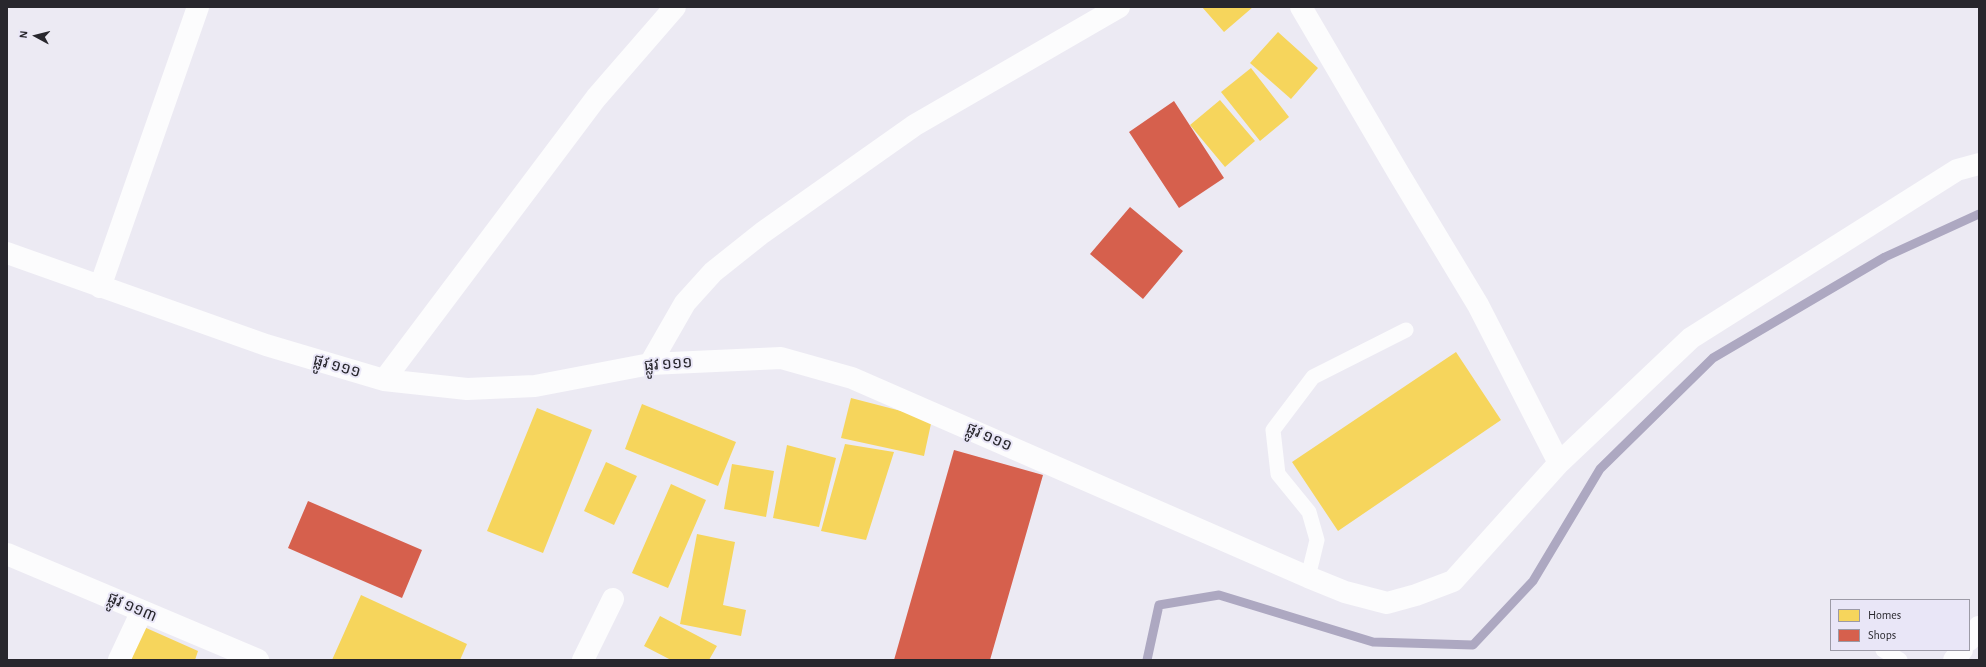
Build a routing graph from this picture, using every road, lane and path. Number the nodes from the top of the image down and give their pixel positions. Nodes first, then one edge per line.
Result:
1 (198, 7) edge
2 (675, 7) edge
3 (1119, 7) edge
4 (1301, 7) edge
5 (1979, 164) edge
6 (7, 253) edge
7 (100, 287) junction
8 (1406, 330) dead end
9 (650, 364) junction
10 (384, 380) junction
11 (1559, 463) junction
12 (7, 554) edge
13 (1308, 577) junction
14 (614, 599) dead end
15 (142, 611) junction
16 (1979, 627) edge
17 (1970, 639) edge
18 (1885, 651) edge
19 (1961, 651) edge
20 (120, 660) edge
21 (258, 660) edge
22 (583, 660) edge
23 (1900, 660) edge
24 (1954, 660) edge

1 - 7 street
2 - 10 street
3 - 9 street
4 - 11 street
5 - 11 street, ផ្លូវ ១១១
6 - 7 street, ផ្លូវ ១១១
7 - 10 street, ផ្លូវ ១១១
8 - 13 lane
9 - 10 street, ផ្លូវ ១១១
9 - 13 street, ផ្លូវ ១១១
11 - 13 street, ផ្លូវ ១១១
12 - 15 street, ផ្លូវ ១១៣
14 - 22 street
15 - 20 street
15 - 21 street, ផ្លូវ ១១៣
16 - 17 street
18 - 23 lane
19 - 24 street

